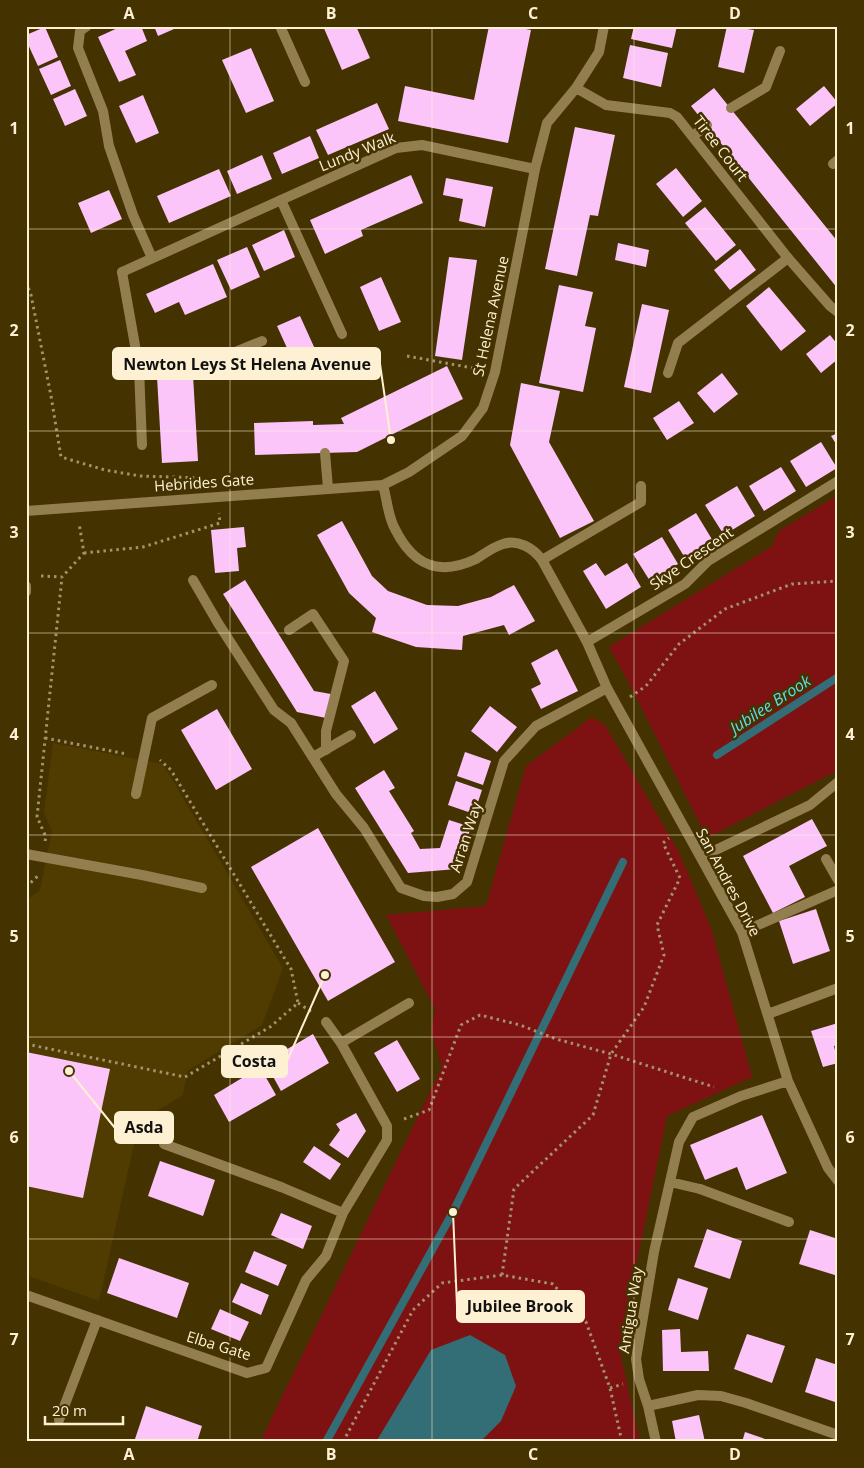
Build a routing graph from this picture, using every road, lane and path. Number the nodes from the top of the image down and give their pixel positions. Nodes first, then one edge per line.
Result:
1 (87, 26) edge
2 (280, 26) edge
3 (604, 26) edge
4 (780, 52) dead end
5 (305, 82) dead end
6 (576, 88) junction
7 (731, 108) dead end
8 (707, 125) dead end
9 (693, 136) junction
10 (535, 169) junction
11 (281, 200) junction
12 (152, 258) junction
13 (788, 258) junction
14 (26, 282) edge
15 (838, 312) edge
16 (342, 334) dead end
17 (262, 341) dead end
18 (407, 356) dead end
19 (138, 368) junction
20 (495, 372) junction
21 (668, 373) dead end
22 (142, 446) dead end
23 (325, 453) dead end
24 (61, 457) dead end
25 (838, 481) edge
26 (384, 485) junction
27 (641, 486) dead end
28 (328, 488) junction
29 (76, 507) junction
30 (26, 511) edge
31 (542, 560) junction
32 (62, 577) junction
33 (193, 580) dead end
34 (838, 581) edge
35 (26, 587) edge
36 (26, 592) edge
37 (289, 630) dead end
38 (587, 642) junction
39 (212, 685) dead end
40 (607, 688) junction
41 (618, 706) junction
42 (351, 735) dead end
43 (45, 738) junction
44 (326, 750) junction
45 (143, 757) junction
46 (314, 757) junction
47 (838, 782) edge
48 (136, 794) dead end
49 (683, 827) junction
50 (26, 854) edge
51 (44, 857) junction
52 (701, 857) junction
53 (826, 859) dead end
54 (838, 880) edge
55 (26, 887) edge
56 (202, 888) dead end
57 (838, 890) edge
58 (742, 932) junction
59 (838, 988) edge
60 (410, 1003) dead end
61 (768, 1014) junction
62 (326, 1022) dead end
63 (26, 1044) edge
64 (341, 1044) junction
65 (611, 1054) junction
66 (788, 1081) junction
67 (741, 1096) junction
68 (387, 1126) junction
69 (164, 1144) dead end
70 (838, 1181) edge
71 (670, 1182) junction
72 (344, 1213) junction
73 (789, 1222) dead end
74 (502, 1275) junction
75 (26, 1295) edge
76 (97, 1320) junction
77 (648, 1406) junction
78 (59, 1420) dead end
79 (838, 1435) edge
80 (343, 1442) edge
81 (622, 1442) edge
82 (656, 1442) edge

1 - 12 street
2 - 5 street
3 - 6 street, St Helena Avenue
4 - 7 street
6 - 9 street, Tiree Court
6 - 10 street, St Helena Avenue
8 - 9 street
9 - 13 street, Tiree Court
10 - 11 street, Lundy Walk
10 - 20 street, St Helena Avenue
11 - 12 street, Lundy Walk
11 - 16 street
12 - 19 street, Lundy Walk
13 - 15 street, Tiree Court
13 - 21 street
14 - 24 path
17 - 19 street
18 - 20 path
19 - 22 street, Lundy Walk
20 - 26 street, St Helena Avenue
23 - 28 street
25 - 38 street, Skye Crescent
26 - 28 street, Hebrides Gate
26 - 31 street
27 - 31 street
28 - 29 street, Hebrides Gate
29 - 30 street, Hebrides Gate
29 - 32 path
31 - 38 street
32 - 35 path
32 - 43 path
33 - 46 street, Arran Way
34 - 41 path
35 - 36 street
37 - 44 street
38 - 40 street
39 - 45 street
40 - 41 street, San Andres Drive
40 - 46 street, Arran Way
41 - 49 street, San Andres Drive
42 - 44 street
43 - 45 path
43 - 51 path
44 - 46 street
45 - 48 street
45 - 63 path
47 - 52 street
49 - 52 street, San Andres Drive
49 - 65 path
50 - 51 street
51 - 55 path
51 - 56 street
52 - 58 street, San Andres Drive
53 - 54 street
57 - 58 street
58 - 61 street, San Andres Drive
59 - 61 street
60 - 64 street
61 - 66 street, San Andres Drive
62 - 64 street
64 - 68 street
65 - 67 path
65 - 68 path
65 - 74 path
66 - 67 street, Antigua Way
66 - 70 street, San Andres Drive
67 - 71 street, Antigua Way
68 - 72 street, Elba Gate
69 - 72 street
71 - 73 street
71 - 77 street, Antigua Way
72 - 76 street, Elba Gate
74 - 80 path
74 - 81 path
75 - 76 street, Elba Gate
76 - 78 street
77 - 79 street
77 - 82 street, Antigua Way

